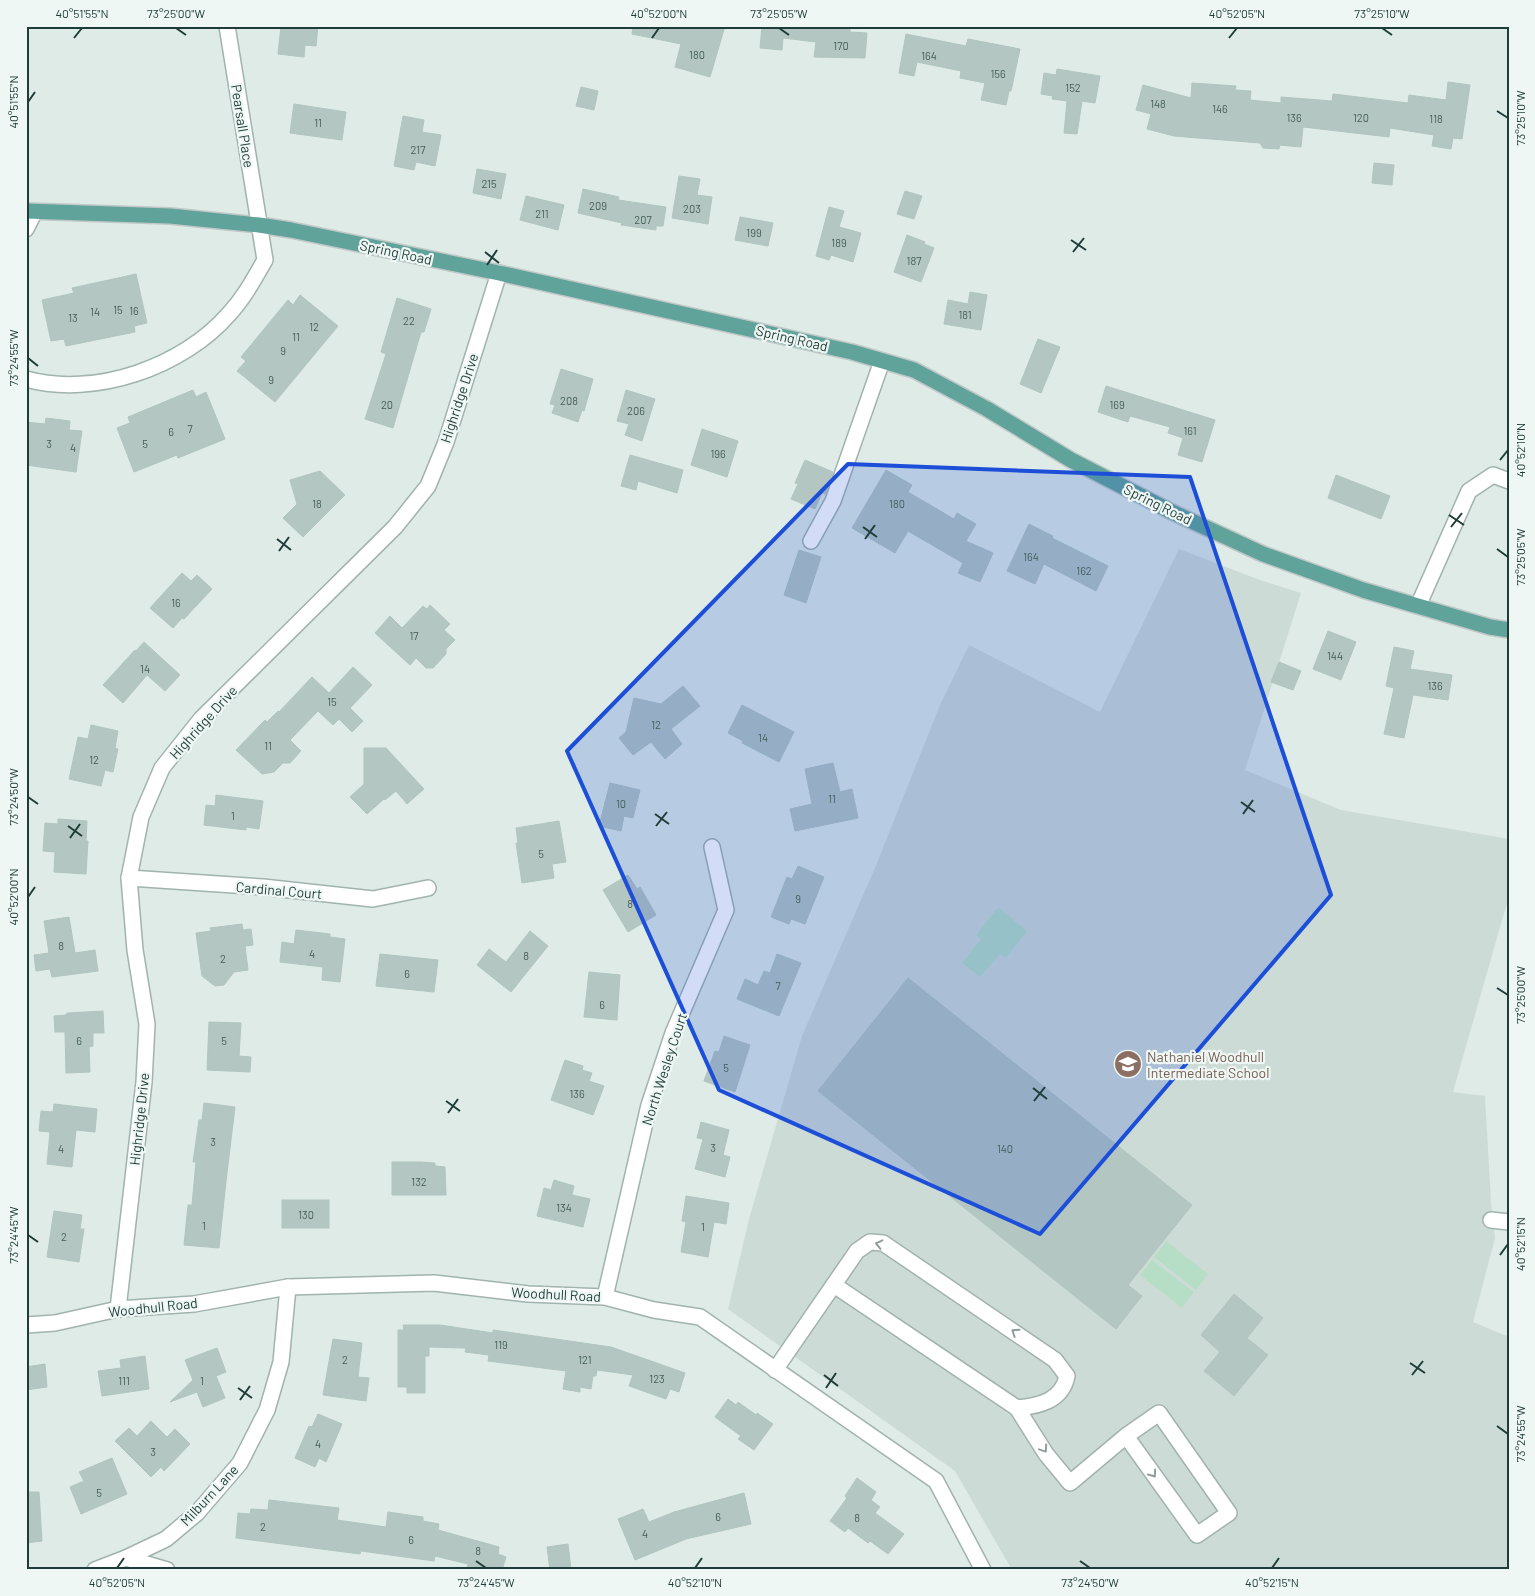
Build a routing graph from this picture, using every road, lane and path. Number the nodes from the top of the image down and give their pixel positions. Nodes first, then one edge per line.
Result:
1 (227, 26) edge
2 (30, 212) edge
3 (259, 225) junction
4 (26, 229) edge
5 (499, 273) junction
6 (882, 361) junction
7 (26, 379) edge
8 (1509, 481) edge
9 (811, 541) dead end
10 (1418, 606) junction
11 (1509, 630) edge
12 (712, 847) dead end
13 (129, 878) junction
14 (428, 888) dead end
15 (1491, 1220) dead end
16 (1509, 1222) edge
17 (834, 1285) junction
18 (288, 1287) junction
19 (605, 1297) junction
20 (118, 1308) junction
21 (26, 1325) edge
22 (775, 1370) junction
23 (1017, 1408) junction
24 (1126, 1436) junction
25 (126, 1558) junction
26 (95, 1570) edge
27 (167, 1570) edge
28 (983, 1570) edge

1 - 3 street, Pearsall Place
2 - 3 main road, Spring Road
2 - 4 street
3 - 5 main road, Spring Road
3 - 7 street, Pearsall Place
5 - 6 main road, Spring Road
5 - 13 street, Highridge Drive
6 - 9 street
6 - 10 main road, Spring Road
8 - 10 street
10 - 11 main road, Spring Road
12 - 19 street, North Wesley Court
13 - 14 street, Cardinal Court
13 - 20 street, Highridge Drive
15 - 16 street
17 - 22 street
17 - 23 street
23 -> 17 street
18 - 19 street, Woodhull Road
18 - 20 street, Woodhull Road
18 - 25 street, Milburn Lane
19 - 22 street, Woodhull Road
20 - 21 street, Woodhull Road
22 - 28 street, Woodhull Road
23 -> 24 street
24 -> 24 street
25 - 26 street, Milburn Lane
25 - 27 street

